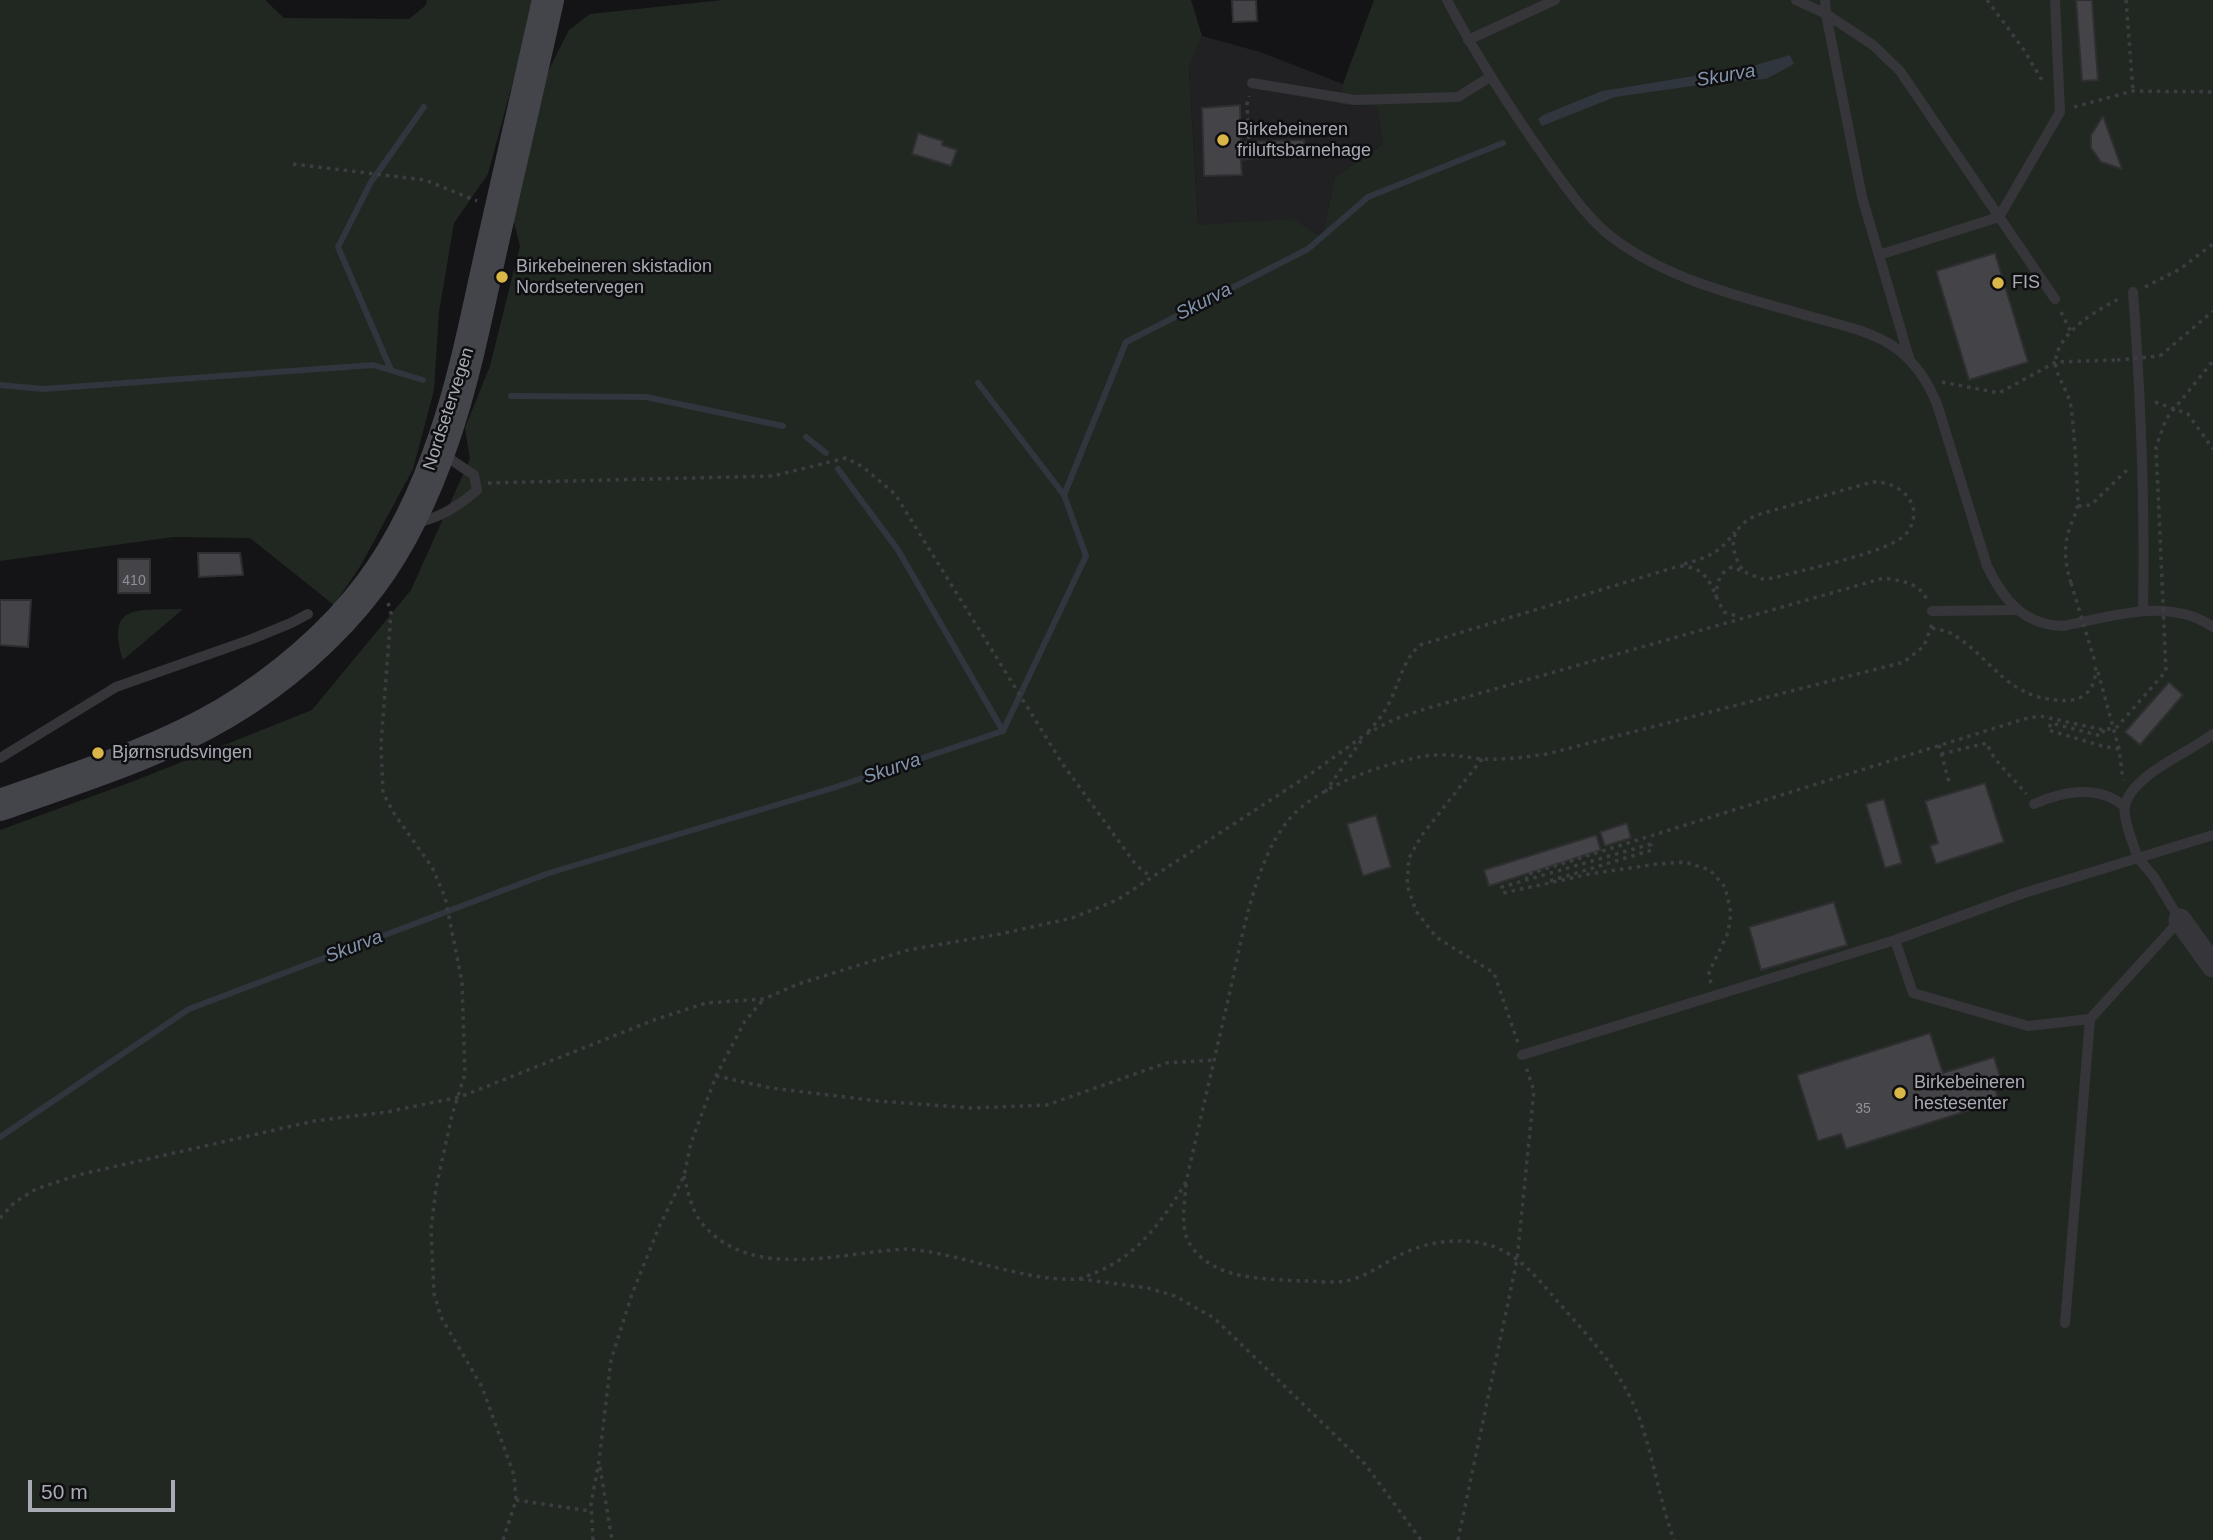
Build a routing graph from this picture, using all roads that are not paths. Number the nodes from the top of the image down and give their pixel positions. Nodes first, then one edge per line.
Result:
1 (548, 0) edge
2 (1447, 0) edge
3 (1555, 0) edge
4 (1796, 0) edge
5 (1825, 0) edge
6 (2055, 0) edge
7 (1826, 14) junction
8 (1468, 40) junction
9 (1490, 76) junction
10 (1252, 83) road end
11 (1999, 217) junction
12 (1879, 255) junction
13 (2133, 292) road end
14 (2055, 299) road end
15 (1909, 359) junction
16 (439, 451) junction
17 (408, 523) junction
18 (2015, 610) junction
19 (1932, 611) road end
20 (2143, 611) junction
21 (308, 614) dead end
22 (2213, 627) edge
23 (2213, 734) edge
24 (0, 758) edge
25 (2034, 804) road end
26 (0, 805) edge
27 (2125, 807) junction
28 (2213, 835) edge
29 (2138, 858) junction
30 (2180, 920) junction
31 (1895, 940) junction
32 (2212, 962) edge
33 (2090, 1019) junction
34 (1522, 1055) road end
35 (2065, 1323) dead end

1 - 16 main road, Nordsetervegen
2 - 8 lane
3 - 8 lane
4 - 7 lane
5 - 7 lane
6 - 11 lane
7 - 11 lane
7 - 12 lane
8 - 9 lane
9 - 10 lane
9 - 15 lane
11 - 12 lane
11 - 14 lane
12 - 15 lane
13 - 20 lane
15 - 18 lane
16 - 17 main road, Nordsetervegen
16 - 17 lane
17 - 26 main road, Nordsetervegen
18 - 19 lane
18 - 20 lane
20 - 22 lane
21 - 24 lane
23 - 27 lane
25 - 27 lane
27 - 29 lane
28 - 29 lane
29 - 30 lane
29 - 31 lane
30 - 32 street
30 - 33 lane
31 - 33 lane
31 - 34 lane
33 - 35 lane

